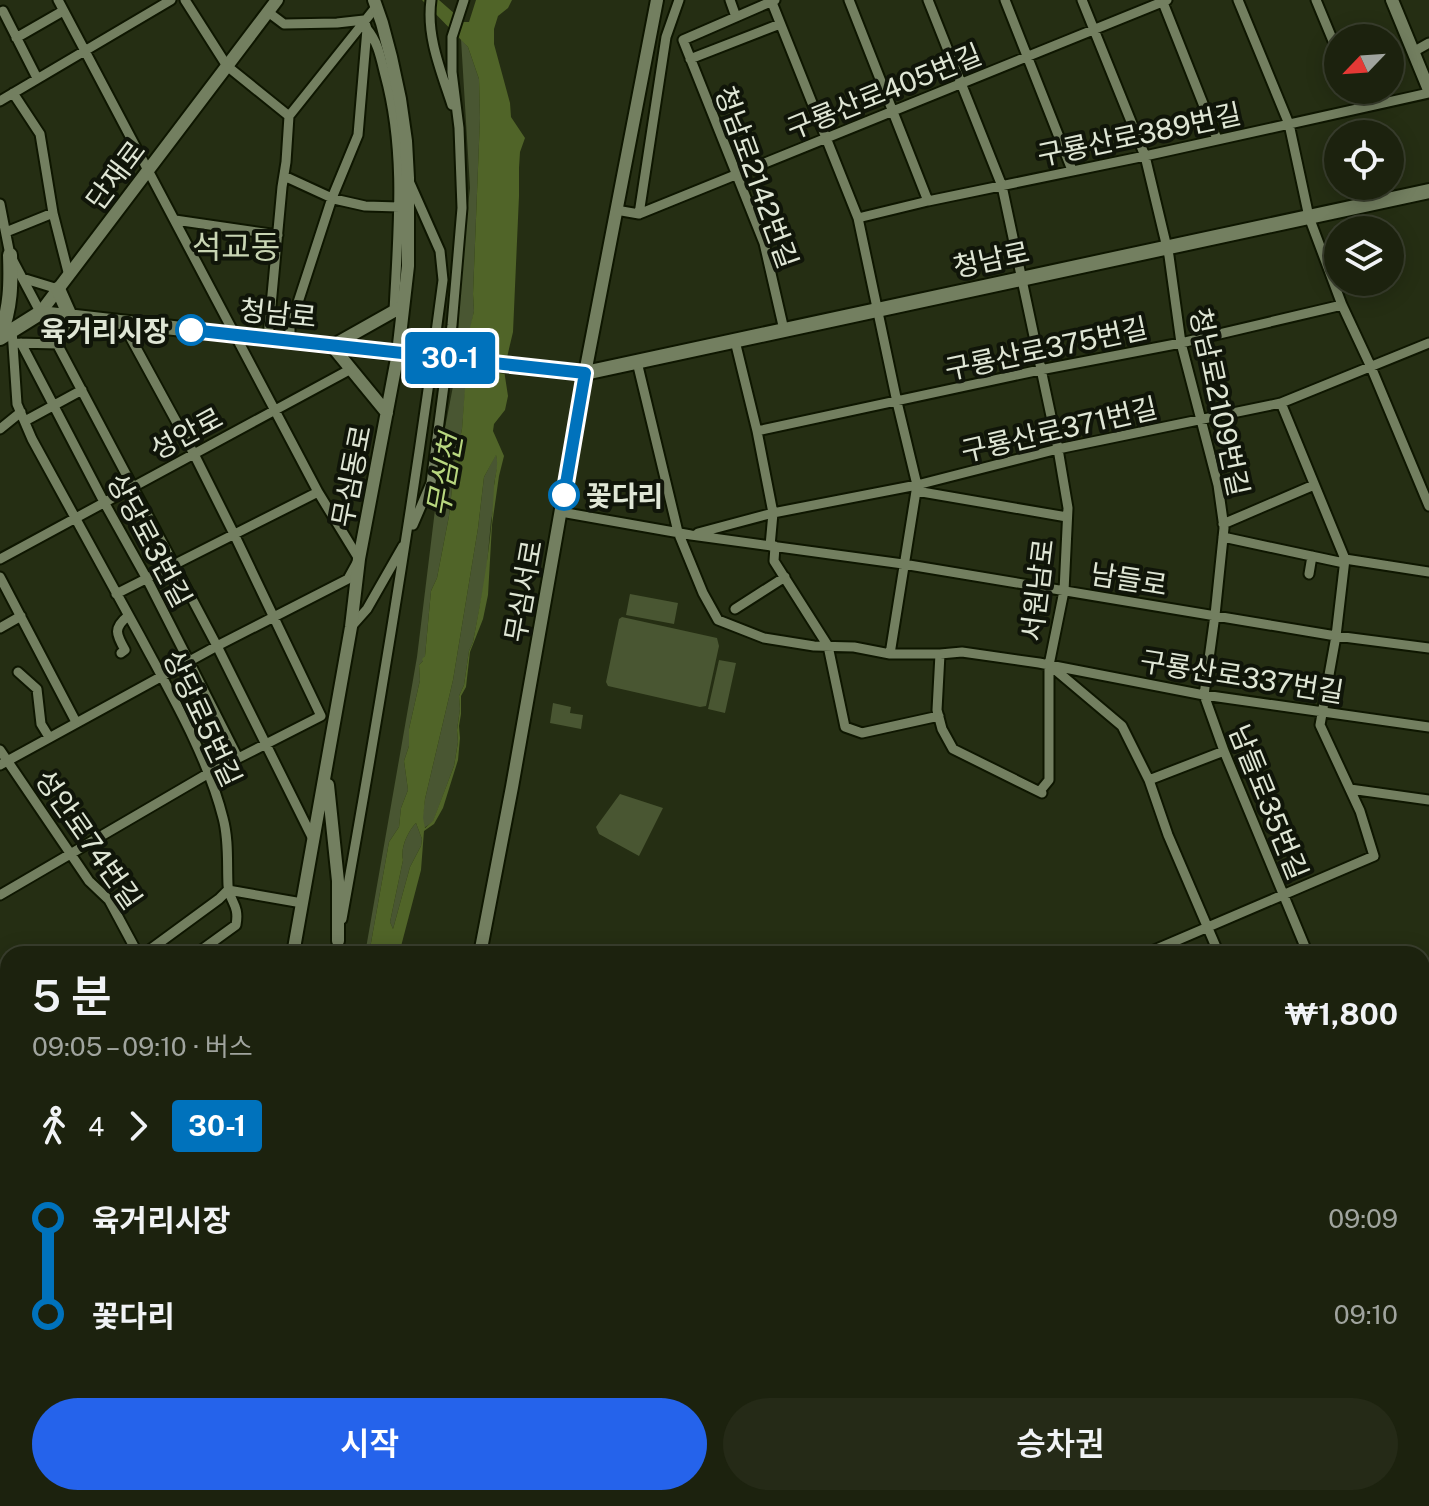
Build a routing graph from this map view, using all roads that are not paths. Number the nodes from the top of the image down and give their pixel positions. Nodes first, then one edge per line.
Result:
1 (58, 0) edge
2 (171, 0) edge
3 (185, 0) edge
4 (277, 0) edge
5 (431, 0) edge
6 (464, 0) edge
7 (657, 0) edge
8 (679, 0) edge
9 (730, 0) edge
10 (772, 0) edge
11 (849, 0) edge
12 (928, 0) edge
13 (1005, 0) edge
14 (1082, 0) edge
15 (1164, 0) edge
16 (1238, 0) edge
17 (1316, 0) edge
18 (1392, 0) edge
19 (375, 4) edge
20 (3, 11) dead end
21 (63, 11) junction
22 (268, 12) junction
23 (736, 17) junction
24 (366, 24) junction
25 (780, 24) junction
26 (1326, 24) edge
27 (1093, 29) junction
28 (666, 37) junction
29 (16, 38) junction
30 (683, 40) junction
31 (1429, 43) edge
32 (84, 50) junction
33 (1413, 52) junction
34 (1028, 56) junction
35 (690, 59) junction
36 (227, 66) junction
37 (37, 78) junction
38 (962, 84) junction
39 (1429, 91) edge
40 (13, 93) junction
41 (0, 101) edge
42 (1359, 104) edge
43 (1361, 108) junction
44 (892, 112) junction
45 (289, 116) junction
46 (1289, 124) junction
47 (459, 128) junction
48 (826, 139) junction
49 (1217, 139) junction
50 (1145, 156) junction
51 (1072, 170) junction
52 (148, 171) junction
53 (737, 175) junction
54 (284, 176) junction
55 (408, 178) junction
56 (1002, 186) junction
57 (1429, 191) edge
58 (332, 198) junction
59 (928, 201) junction
60 (0, 204) edge
61 (399, 207) junction
62 (616, 210) junction
63 (53, 213) junction
64 (639, 214) junction
65 (1309, 217) junction
66 (858, 218) junction
67 (175, 220) junction
68 (6, 232) junction
69 (278, 235) junction
70 (1166, 248) junction
71 (10, 255) junction
72 (69, 276) junction
73 (22, 278) junction
74 (1022, 279) junction
75 (58, 289) junction
76 (1342, 305) junction
77 (399, 309) junction
78 (878, 310) junction
79 (40, 313) junction
80 (70, 316) junction
81 (122, 322) junction
82 (784, 330) junction
83 (236, 335) junction
84 (9, 338) edge
85 (268, 338) junction
86 (290, 341) junction
87 (735, 341) junction
88 (1181, 343) junction
89 (1429, 343) edge
90 (58, 344) junction
91 (332, 346) junction
92 (398, 353) junction
93 (637, 362) junction
94 (1371, 367) junction
95 (351, 369) junction
96 (1040, 370) junction
97 (585, 373) junction
98 (82, 390) junction
99 (897, 402) junction
100 (1281, 403) junction
101 (53, 406) junction
102 (276, 410) junction
103 (387, 413) junction
104 (23, 417) junction
105 (1200, 420) junction
106 (0, 429) edge
107 (757, 431) junction
108 (1058, 449) junction
109 (194, 454) junction
110 (1314, 485) junction
111 (132, 487) junction
112 (916, 488) junction
113 (318, 492) junction
114 (104, 502) junction
115 (1429, 506) edge
116 (561, 512) junction
117 (773, 513) junction
118 (75, 517) junction
119 (1067, 517) junction
120 (1223, 524) junction
121 (678, 532) junction
122 (234, 534) junction
123 (691, 535) junction
124 (1223, 537) junction
125 (407, 539) junction
126 (773, 546) junction
127 (1312, 556) junction
128 (0, 559) edge
129 (359, 559) junction
130 (1344, 561) junction
131 (903, 564) junction
132 (174, 566) junction
133 (1429, 572) edge
134 (1309, 574) dead end
135 (0, 577) edge
136 (785, 577) junction
137 (147, 579) junction
138 (1064, 591) junction
139 (116, 594) junction
140 (735, 609) dead end
141 (1215, 615) junction
142 (21, 616) junction
143 (128, 616) junction
144 (275, 616) junction
145 (351, 627) junction
146 (0, 628) edge
147 (1336, 636) junction
148 (217, 646) junction
149 (828, 646) junction
150 (1429, 648) edge
151 (121, 653) dead end
152 (890, 654) junction
153 (940, 654) junction
154 (189, 662) junction
155 (1049, 665) junction
156 (18, 672) dead end
157 (162, 677) junction
158 (1204, 695) junction
159 (1322, 711) junction
160 (939, 716) junction
161 (328, 718) junction
162 (76, 722) junction
163 (1429, 727) edge
164 (49, 737) junction
165 (267, 743) junction
166 (0, 750) edge
167 (1224, 751) junction
168 (238, 758) junction
169 (4, 763) edge
170 (326, 768) junction
171 (209, 773) junction
172 (1149, 780) junction
173 (1350, 789) junction
174 (1429, 800) edge
175 (314, 841) junction
176 (71, 854) junction
177 (228, 890) junction
178 (0, 895) edge
179 (1282, 895) junction
180 (302, 903) junction
181 (1208, 928) junction
182 (136, 946) edge
183 (152, 946) edge
184 (207, 946) edge
185 (294, 946) edge
186 (337, 946) edge
187 (337, 946) edge
188 (481, 946) edge
189 (1164, 946) edge
190 (1216, 946) edge
191 (1304, 946) edge

1 - 21 street
2 - 32 street
3 - 36 street
4 - 22 street, 단재로
5 - 47 street
6 - 47 street
7 - 62 street, 무심서로
8 - 28 street
9 - 23 street
10 - 23 street
10 - 25 street
11 - 44 street
12 - 38 street, 서원남로
13 - 34 street
14 - 27 street, 청남로2109번길
15 - 27 street, 구룡산로405번길
15 - 49 street
16 - 46 street
17 - 26 street
18 - 33 street
19 - 24 street
19 - 55 street, 무심동로
20 - 29 street
21 - 29 street
21 - 32 street
22 - 24 street
22 - 36 street, 단재로
23 - 30 street
24 - 45 street
24 - 58 street
24 - 61 street, 무심동로
25 - 35 street
25 - 48 street
27 - 34 street, 구룡산로405번길
27 - 50 street, 청남로2109번길
28 - 30 street
28 - 64 street
29 - 37 street
30 - 35 street, 청남로2142번길
31 - 33 street
32 - 37 street
32 - 52 street
33 - 39 street
34 - 38 street, 구룡산로405번길
34 - 51 street
35 - 53 street, 청남로2142번길
36 - 45 street
36 - 52 street, 단재로
37 - 40 street
38 - 44 street, 구룡산로405번길
38 - 56 street, 서원남로
39 - 43 street, 구룡산로389번길
40 - 41 street
40 - 63 street
42 - 43 street
43 - 46 street, 구룡산로389번길
44 - 48 street, 구룡산로405번길
44 - 59 street
45 - 54 street
46 - 49 street, 구룡산로389번길
46 - 65 street
47 - 125 street
48 - 53 street, 구룡산로405번길
48 - 66 street
49 - 50 street, 구룡산로389번길
50 - 51 street, 구룡산로389번길
50 - 70 street, 청남로2109번길
51 - 56 street, 구룡산로389번길
52 - 67 street
52 - 72 street, 단재로
53 - 64 street, 구룡산로405번길
53 - 82 street, 청남로2142번길
54 - 58 street
54 - 69 street
55 - 77 street, 무심동로
55 - 125 street
56 - 59 street, 구룡산로389번길
56 - 74 street, 서원남로
57 - 65 main road, 청남로
58 - 61 street
58 - 86 street
59 - 66 street, 구룡산로389번길
60 - 68 street
61 - 77 street, 무심동로
62 - 64 street
62 - 97 street, 무심서로
63 - 68 street
63 - 72 street
65 - 70 main road, 청남로
65 - 76 street
66 - 78 street
67 - 69 street
67 - 83 street
68 - 71 street
69 - 85 street
70 - 74 main road, 청남로
70 - 88 street, 청남로2109번길
71 - 73 street
71 - 84 main road
72 - 75 street, 단재로
73 - 75 street
73 - 79 street
74 - 78 main road, 청남로
74 - 96 street, 서원남로
75 - 79 street, 단재로
75 - 80 main road
76 - 88 street, 구룡산로375번길
76 - 94 street
77 - 91 street
77 - 92 street, 무심동로
78 - 82 main road, 청남로
78 - 99 street
79 - 80 main road, 청남로
79 - 84 main road
79 - 90 street
80 - 81 main road, 청남로
80 - 90 street
81 - 83 main road, 청남로
81 - 109 street
82 - 87 main road, 청남로
83 - 85 main road, 청남로
83 - 102 street
84 - 90 street
84 - 101 street, 상당로3번길
84 - 104 street, 상당로5번길
85 - 86 main road, 청남로
86 - 91 main road, 청남로
87 - 93 main road, 청남로
87 - 107 street
88 - 96 street, 구룡산로375번길
88 - 105 street, 청남로2109번길
89 - 94 street, 구룡산로371번길
90 - 98 street
91 - 92 main road, 청남로
91 - 95 street
92 - 97 main road, 청남로, bridge
92 - 103 street, 무심동로
93 - 97 main road, 청남로
93 - 121 street, 구룡산로337번길
94 - 100 street, 구룡산로371번길
94 - 115 street
95 - 102 street, 성안로
95 - 103 street
96 - 99 street, 구룡산로375번길
96 - 108 street, 서원남로
97 - 116 street, 무심서로
98 - 101 street
98 - 111 street
99 - 107 street, 구룡산로375번길
99 - 112 street
100 - 105 street, 구룡산로371번길
100 - 110 street
101 - 104 street
101 - 114 street, 상당로3번길
102 - 109 street, 성안로
102 - 113 street
103 - 129 street, 무심동로
104 - 106 street
104 - 118 street, 상당로5번길
105 - 108 street, 구룡산로371번길
105 - 120 street, 청남로2109번길
107 - 117 street
108 - 112 street, 구룡산로371번길
108 - 119 street, 서원남로
109 - 111 street, 성안로
109 - 122 street
110 - 120 street
110 - 130 street
111 - 114 street, 성안로
111 - 132 street
112 - 117 street, 구룡산로371번길
112 - 119 street
112 - 131 street
113 - 122 street
113 - 129 street
114 - 118 street, 성안로
114 - 137 street, 상당로3번길
116 - 121 street, 남들로
116 - 188 street, 무심서로
117 - 123 street, 구룡산로371번길
117 - 126 street
118 - 128 street, 성안로
118 - 139 street, 상당로5번길
119 - 138 street, 서원남로
120 - 124 street, 청남로2109번길
121 - 123 street, 남들로
121 - 149 street, 구룡산로337번길
122 - 132 street
122 - 144 street
123 - 126 street, 남들로
124 - 127 street
124 - 141 street, 청남로2109번길
125 - 145 street
125 - 186 street
126 - 131 street, 남들로
126 - 136 street
127 - 130 street
127 - 134 street
129 - 144 street
129 - 145 street, 무심동로
130 - 133 street
130 - 147 street
131 - 138 street, 남들로
131 - 152 street
132 - 137 street
132 - 148 street
135 - 142 street
136 - 140 street
136 - 149 street
137 - 139 street
137 - 154 street, 상당로3번길
138 - 141 street, 남들로
138 - 155 street, 서원남로
139 - 143 street, 상당로5번길
141 - 147 street, 남들로
141 - 158 street, 남들로35번길
142 - 146 street
142 - 162 street
143 - 151 street, 상당로5번길
143 - 157 street, 상당로5번길
144 - 148 street
144 - 161 street
145 - 161 street, 무심동로
147 - 150 street, 남들로
147 - 159 street
148 - 154 street
148 - 165 street
149 - 152 street, 구룡산로337번길
149 - 160 street
152 - 153 street, 구룡산로337번길
153 - 155 street, 구룡산로337번길
153 - 160 street
154 - 157 street
154 - 168 street, 상당로3번길
155 - 158 street, 구룡산로337번길
155 - 160 street
155 - 172 street, 서원남로
156 - 164 street
157 - 162 street
157 - 171 street, 상당로5번길
158 - 159 street, 구룡산로337번길
158 - 167 street, 남들로35번길
159 - 163 street, 구룡산로337번길
159 - 173 street
161 - 165 street
161 - 170 street, 무심동로
162 - 164 street
164 - 169 street
165 - 168 street
165 - 175 street
166 - 169 street, 성안로74번길
167 - 172 street
167 - 179 street, 남들로35번길
168 - 171 street
169 - 176 street, 성안로74번길
170 - 175 street, 무심동로
170 - 187 street
171 - 176 street
171 - 177 street, 상당로5번길
172 - 181 street, 서원남로
173 - 174 street
173 - 179 street
175 - 180 street, 무심동로
176 - 178 street
176 - 182 street, 성안로74번길
177 - 180 street
177 - 183 street
177 - 184 street, 상당로5번길
179 - 181 street
179 - 191 street, 남들로35번길
180 - 185 street, 무심동로
181 - 189 street
181 - 190 street, 서원남로

